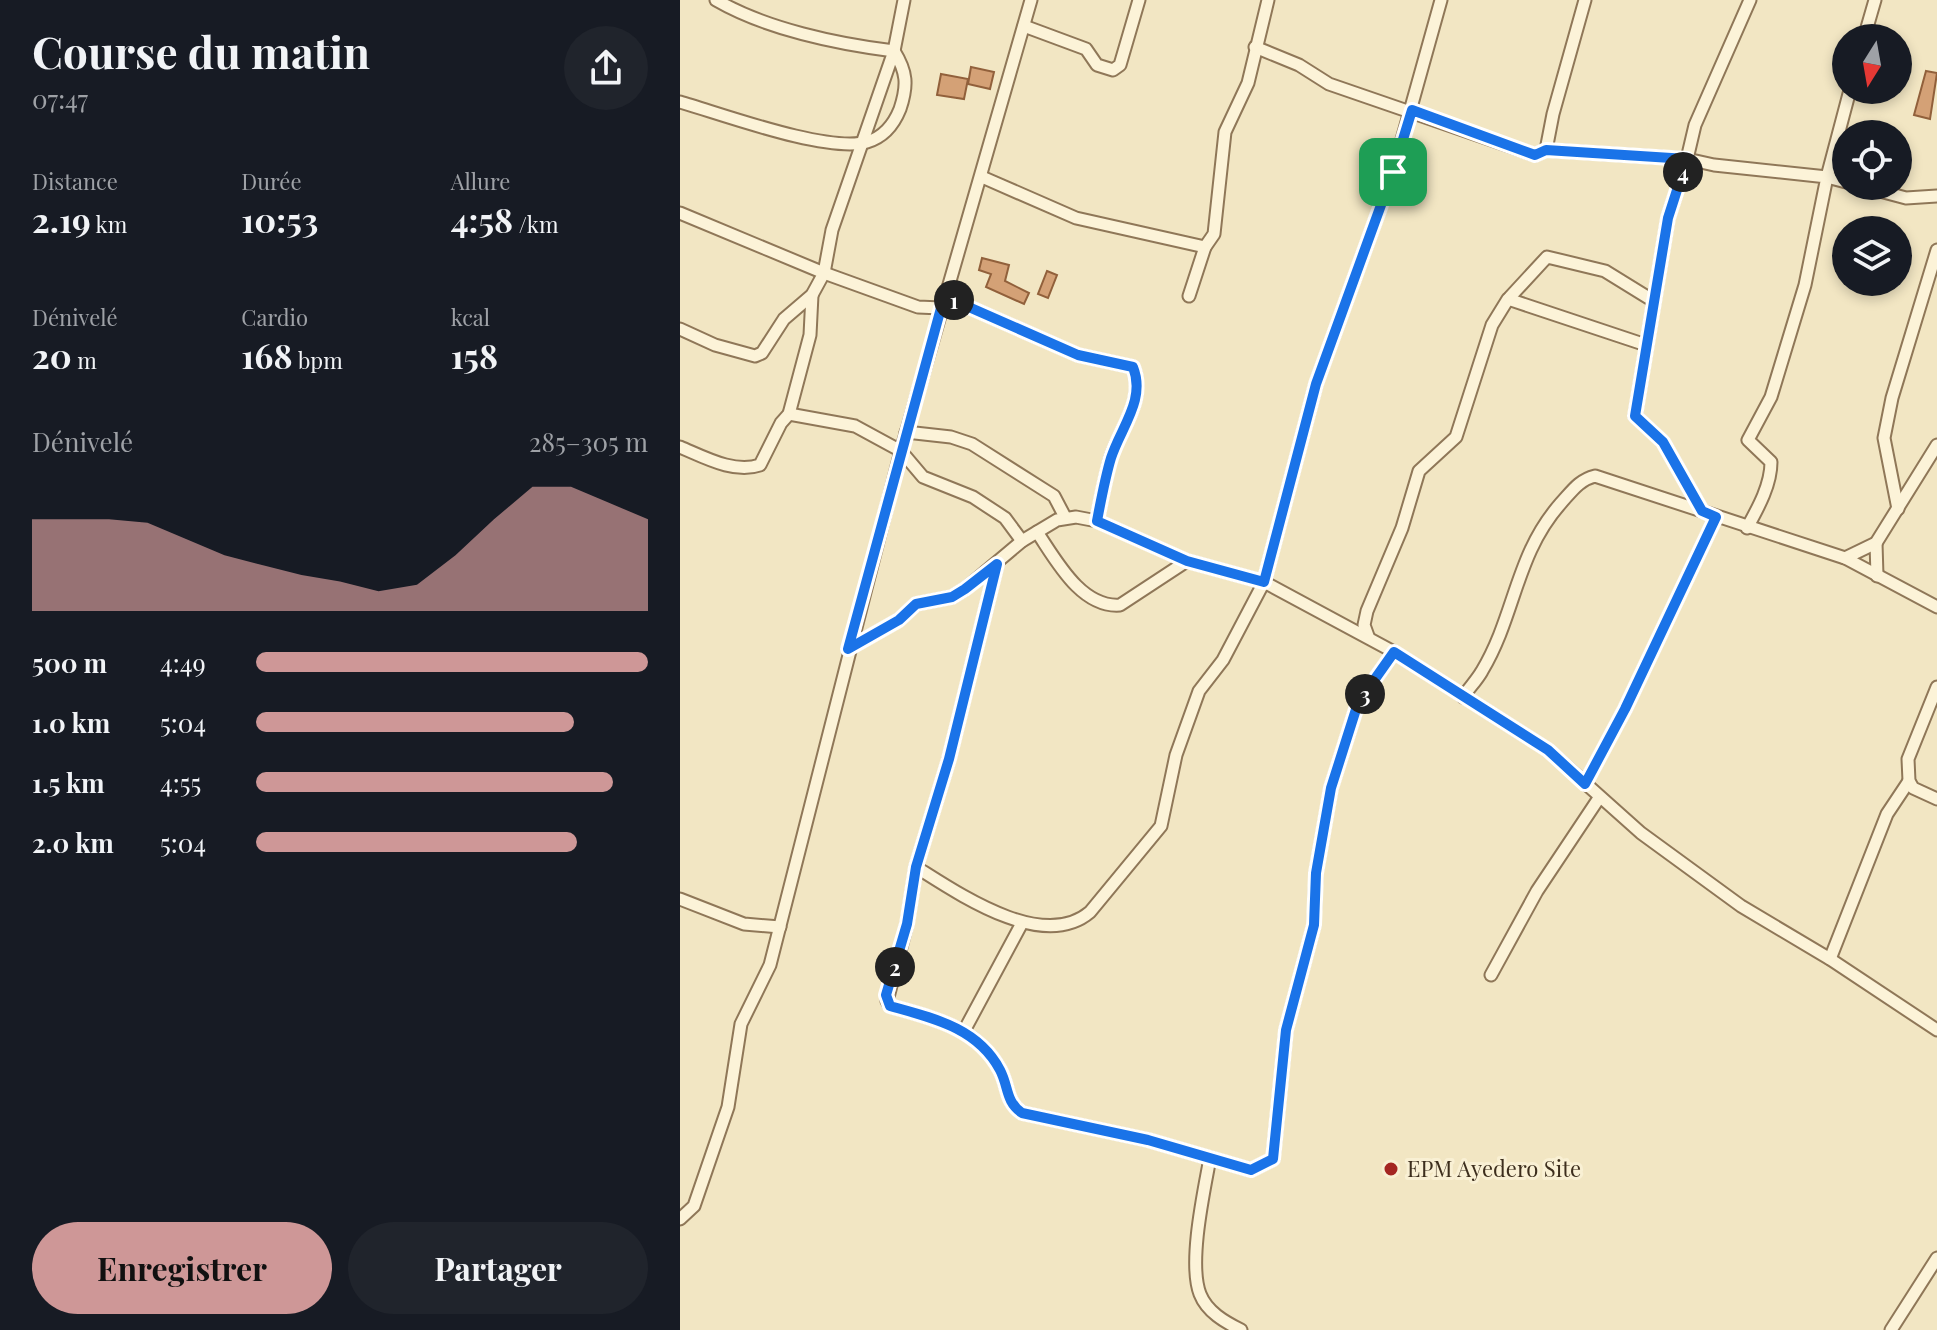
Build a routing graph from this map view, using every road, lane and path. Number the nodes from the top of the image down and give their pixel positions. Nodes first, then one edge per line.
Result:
1 (716, 0) edge
2 (904, 0) edge
3 (1031, 0) edge
4 (1139, 0) edge
5 (1268, 0) edge
6 (1441, 0) edge
7 (1585, 0) edge
8 (1750, 0) edge
9 (1875, 0) edge
10 (1868, 24) edge
11 (1024, 26) junction
12 (1255, 47) junction
13 (894, 51) junction
14 (680, 102) edge
15 (1846, 104) edge
16 (1412, 110) junction
17 (865, 143) junction
18 (1546, 150) junction
19 (1687, 159) junction
20 (982, 177) junction
21 (1827, 177) junction
22 (1832, 178) edge
23 (1937, 196) edge
24 (1912, 198) edge
25 (680, 213) edge
26 (1205, 247) junction
27 (1937, 250) edge
28 (824, 273) junction
29 (812, 295) junction
30 (1189, 296) dead end
31 (1510, 297) junction
32 (1652, 300) junction
33 (944, 302) junction
34 (680, 329) edge
35 (1646, 345) junction
36 (789, 414) junction
37 (906, 432) junction
38 (1937, 445) edge
39 (680, 447) edge
40 (901, 451) junction
41 (1898, 509) junction
42 (1702, 511) junction
43 (1065, 517) junction
44 (1716, 517) junction
45 (1097, 521) junction
46 (1747, 528) junction
47 (1037, 532) junction
48 (1022, 541) junction
49 (1876, 543) junction
50 (1845, 558) junction
51 (1187, 561) junction
52 (997, 564) junction
53 (1877, 576) junction
54 (1264, 582) junction
55 (1937, 607) edge
56 (1368, 636) junction
57 (848, 649) junction
58 (1394, 652) junction
59 (1937, 687) edge
60 (1463, 697) junction
61 (1909, 781) junction
62 (1585, 784) junction
63 (1599, 798) junction
64 (1937, 799) edge
65 (916, 867) junction
66 (680, 899) edge
67 (1022, 923) junction
68 (780, 927) junction
69 (1830, 959) junction
70 (1491, 975) dead end
71 (1937, 1030) edge
72 (964, 1031) junction
73 (1210, 1158) junction
74 (680, 1219) edge
75 (1937, 1258) edge
76 (1241, 1330) edge
77 (1891, 1330) edge

1 - 13 street
2 - 13 street
3 - 11 street
4 - 11 street
5 - 12 street
6 - 16 street
7 - 18 street
8 - 19 street
9 - 10 street
11 - 20 street
12 - 16 street
12 - 26 street
13 - 17 street
13 - 17 street
14 - 17 street
15 - 21 street
16 - 18 street
16 - 54 street
17 - 28 street
18 - 19 street
19 - 21 street
19 - 32 street
20 - 26 street
20 - 33 street
21 - 22 street
21 - 46 street
23 - 24 street
25 - 28 street
26 - 30 street
27 - 41 street
28 - 29 street
28 - 33 street
29 - 34 street
29 - 36 street
31 - 32 street
31 - 35 street
31 - 56 street
32 - 35 street
33 - 37 street
33 - 45 street
35 - 42 street
36 - 39 street
36 - 40 street
37 - 40 street
37 - 43 street
38 - 41 street
40 - 48 street
40 - 57 street
41 - 49 street
42 - 44 street
42 - 60 street
43 - 45 street
43 - 47 street
44 - 46 street
44 - 62 street
45 - 51 street
46 - 50 street
47 - 48 street
47 - 51 street
48 - 52 street
49 - 50 street
49 - 53 street
50 - 53 street
51 - 54 street
52 - 57 street
52 - 65 street
53 - 55 street
54 - 56 street
54 - 67 street
56 - 58 street
57 - 68 street
58 - 60 street
58 - 73 street
59 - 61 street
60 - 62 street
61 - 64 street
61 - 69 street
62 - 63 street
63 - 69 street
63 - 70 street
65 - 67 street
65 - 72 street
66 - 68 street
67 - 72 street
68 - 74 street
69 - 71 street
72 - 73 street
73 - 76 street
75 - 77 street

